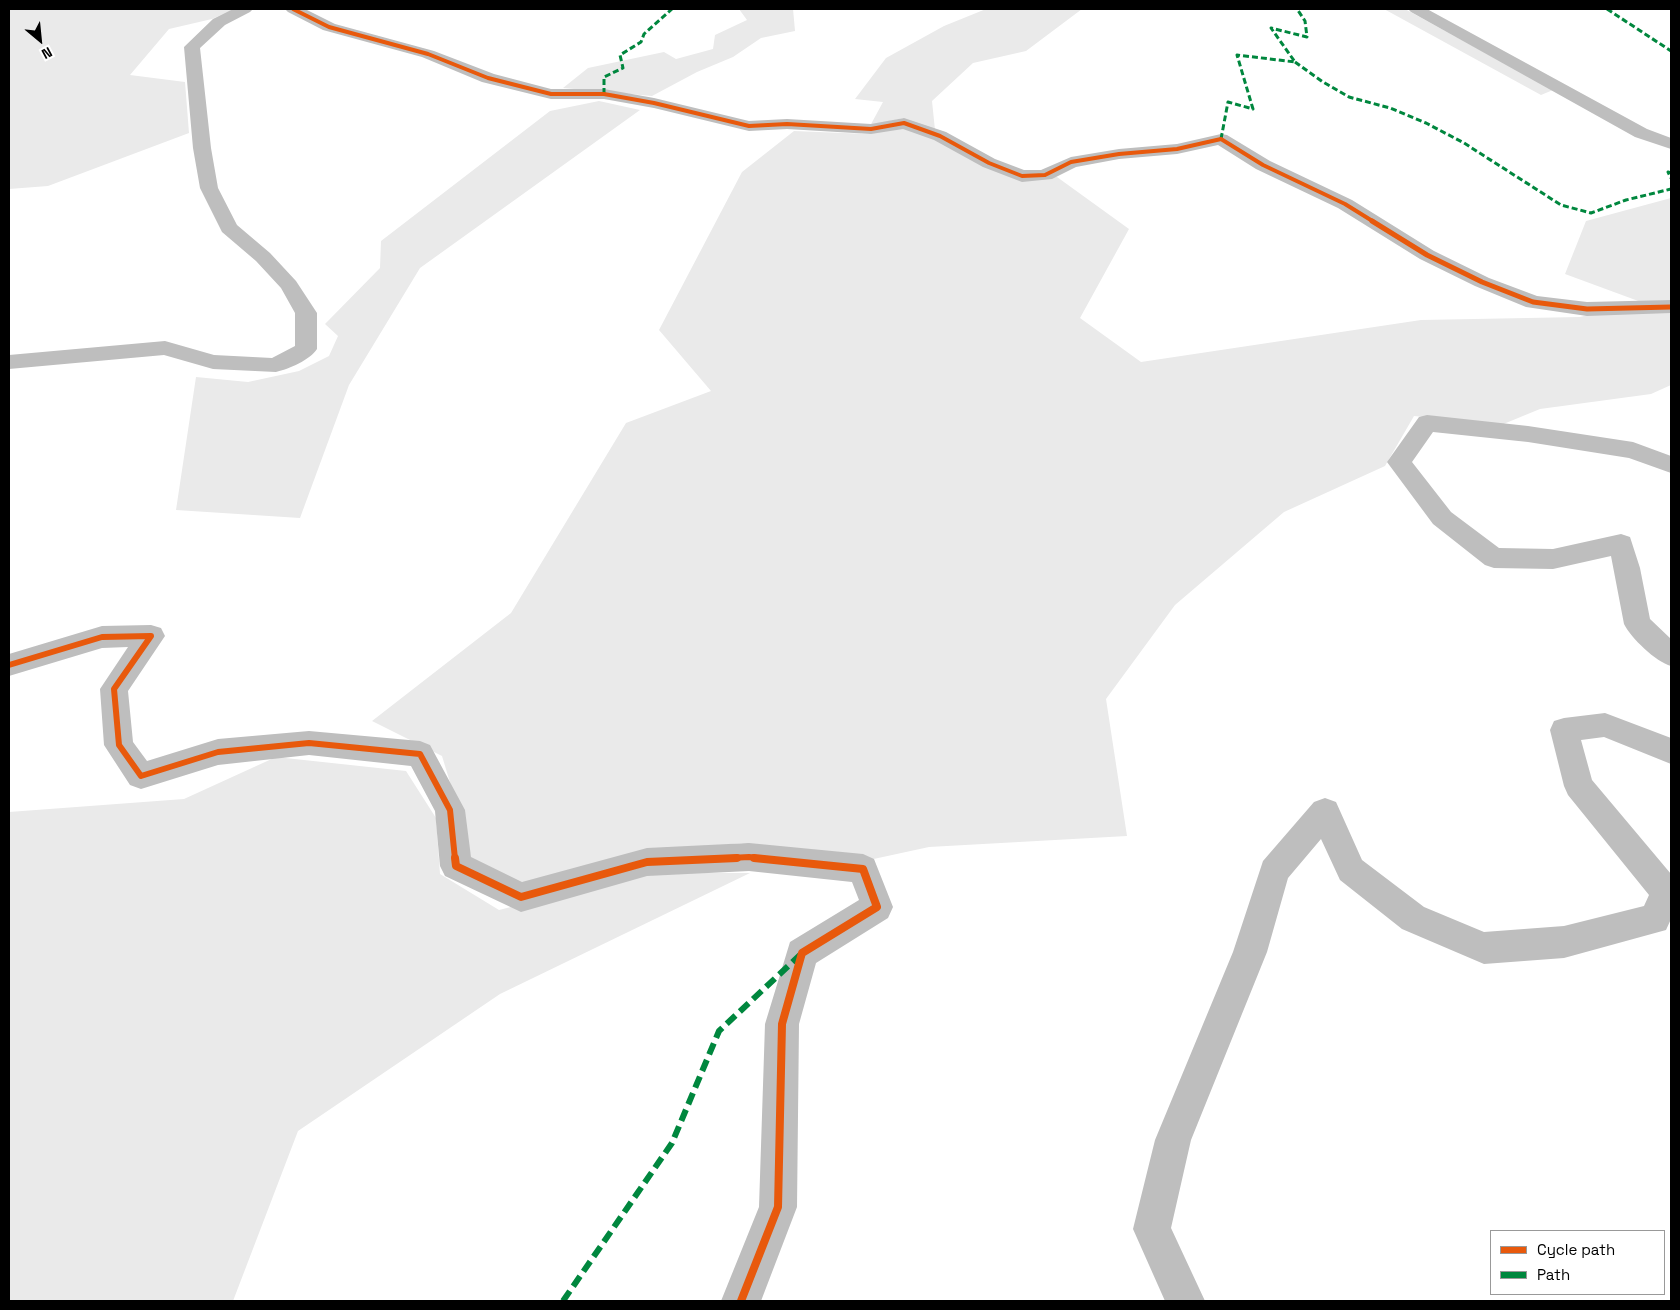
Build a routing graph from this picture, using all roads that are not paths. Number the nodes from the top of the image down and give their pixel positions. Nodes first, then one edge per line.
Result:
1 (245, 9) edge
2 (293, 9) edge
3 (1416, 9) edge
4 (1671, 144) edge
5 (1671, 307) edge
6 (9, 362) edge
7 (1671, 465) edge
8 (1671, 655) edge
9 (9, 665) edge
10 (1671, 751) edge
11 (741, 1301) edge
12 (1185, 1301) edge

1 - 6 street
2 - 5 street
3 - 4 street
7 - 8 street
9 - 11 street
10 - 12 street

